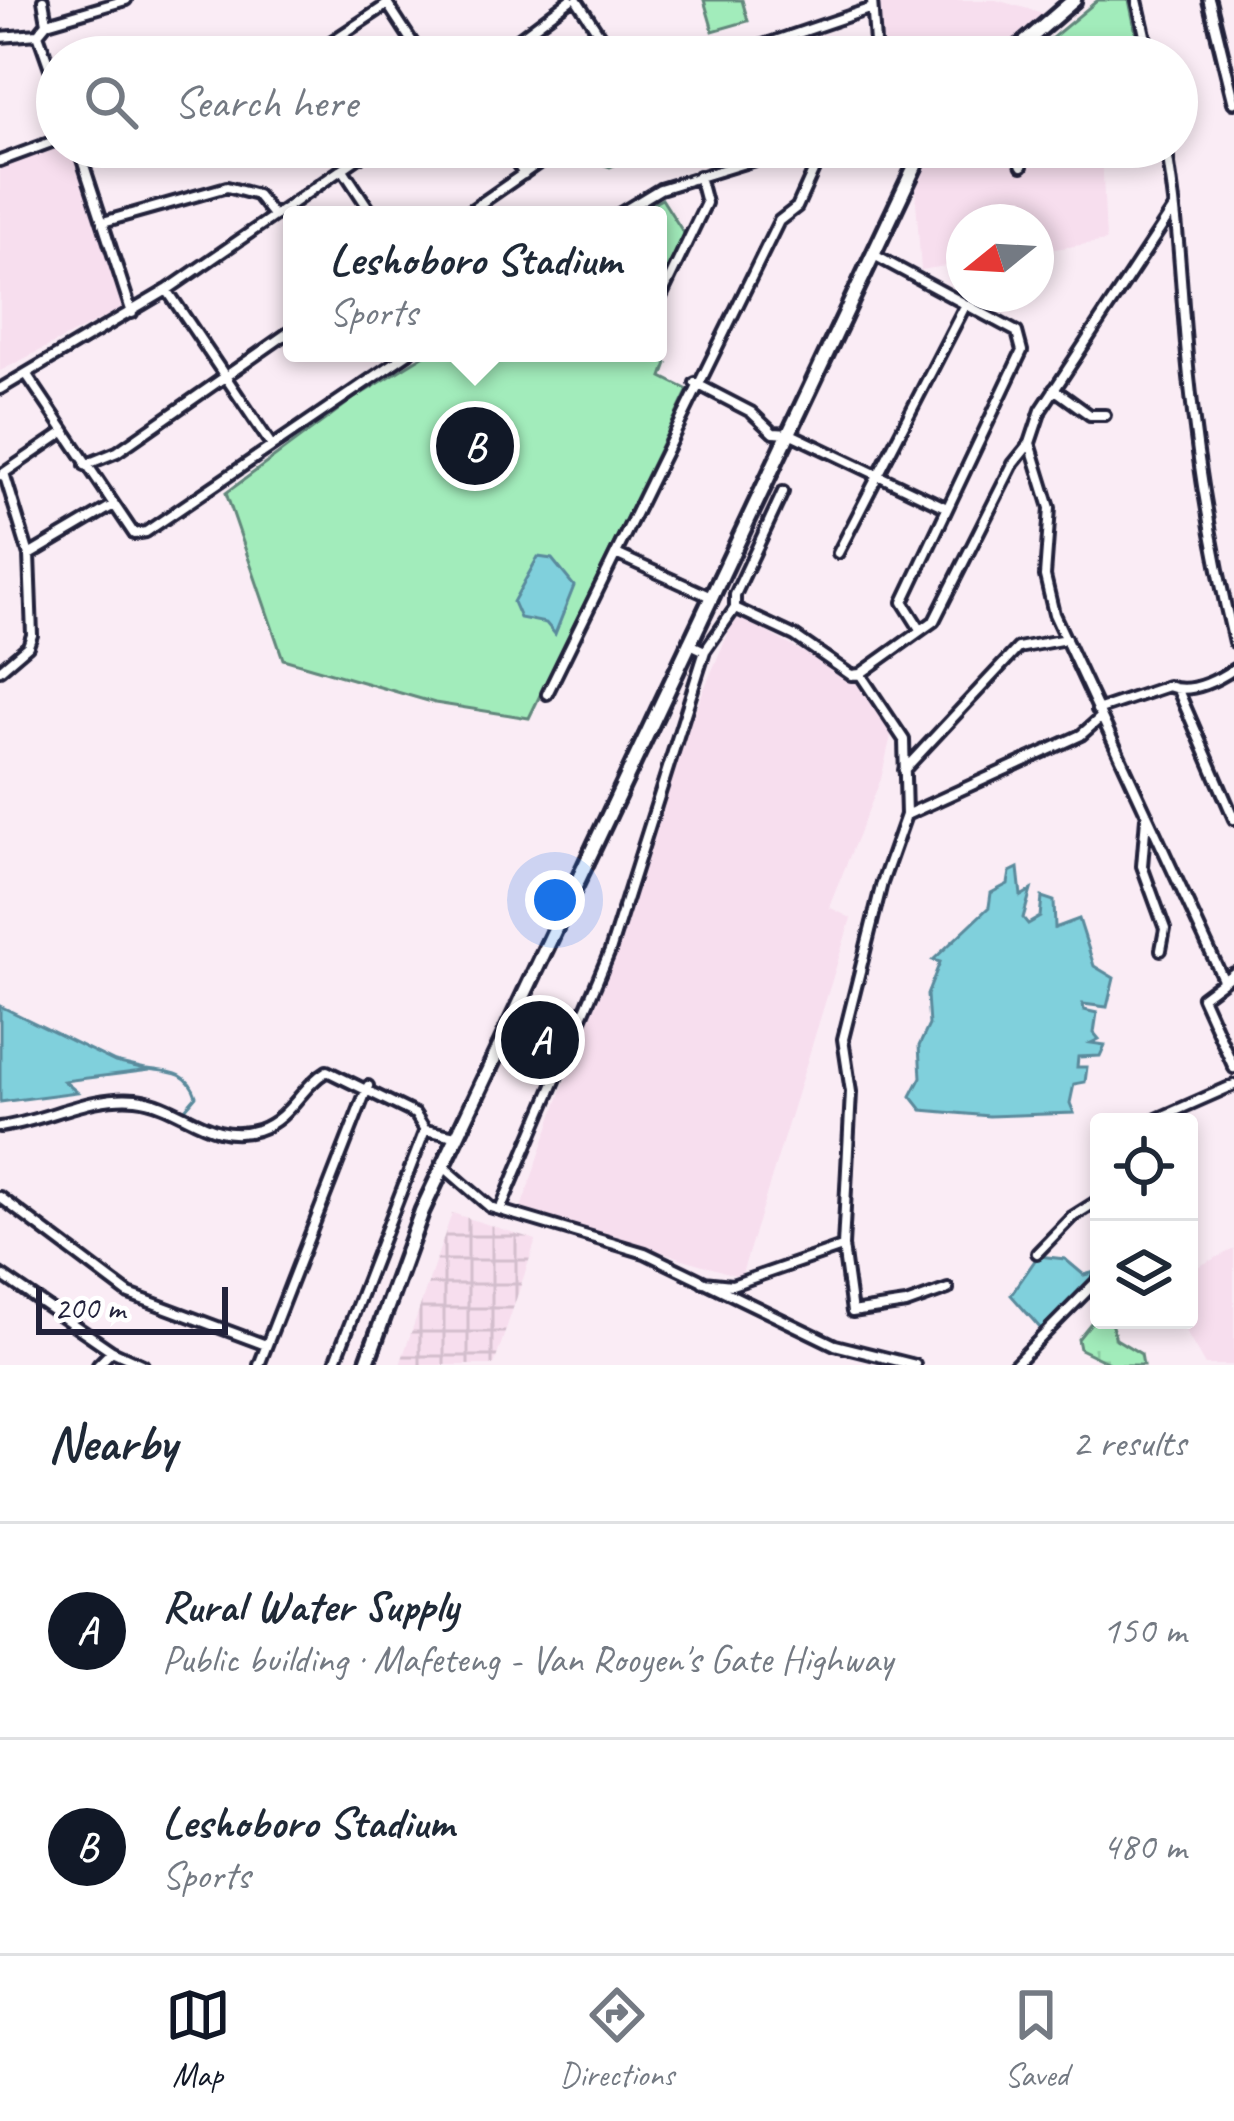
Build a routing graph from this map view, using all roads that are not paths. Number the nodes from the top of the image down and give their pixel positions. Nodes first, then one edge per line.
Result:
1 (43, 0) edge
2 (126, 0) edge
3 (574, 0) edge
4 (1074, 0) edge
5 (1137, 0) edge
6 (1209, 0) edge
7 (387, 2) edge
8 (868, 3) edge
9 (46, 23) junction
10 (38, 34) joint
11 (338, 36) edge
12 (409, 36) edge
13 (523, 36) edge
14 (599, 36) edge
15 (790, 36) edge
16 (873, 36) edge
17 (1032, 36) edge
18 (1145, 36) edge
19 (0, 37) edge
20 (1234, 102) edge
21 (36, 148) edge
22 (0, 161) edge
23 (84, 168) edge
24 (348, 168) edge
25 (521, 168) edge
26 (531, 168) edge
27 (723, 168) edge
28 (814, 168) edge
29 (914, 168) edge
30 (1169, 168) edge
31 (344, 171) junction
32 (524, 173) junction
33 (699, 176) junction
34 (288, 206) edge
35 (367, 206) edge
36 (477, 206) edge
37 (632, 206) edge
38 (1174, 208) junction
39 (283, 209) edge
40 (273, 215) junction
41 (103, 222) junction
42 (873, 254) junction
43 (667, 285) edge
44 (167, 290) junction
45 (946, 295) edge
46 (962, 312) edge
47 (977, 312) edge
48 (131, 313) junction
49 (283, 336) edge
50 (396, 362) edge
51 (27, 375) junction
52 (224, 379) junction
53 (695, 383) junction
54 (0, 389) edge
55 (1054, 389) junction
56 (1105, 415) dead end
57 (64, 432) junction
58 (791, 434) junction
59 (1030, 443) junction
60 (272, 446) junction
61 (86, 465) junction
62 (2, 474) edge
63 (877, 474) junction
64 (782, 492) dead end
65 (112, 506) junction
66 (944, 508) junction
67 (740, 533) junction
68 (759, 543) junction
69 (838, 553) dead end
70 (616, 554) junction
71 (29, 555) junction
72 (711, 597) junction
73 (735, 608) junction
74 (920, 628) junction
75 (1066, 639) junction
76 (1234, 642) edge
77 (688, 644) junction
78 (706, 651) junction
79 (1234, 669) edge
80 (0, 670) edge
81 (860, 674) junction
82 (1178, 690) junction
83 (548, 694) dead end
84 (1098, 714) junction
85 (904, 770) junction
86 (1145, 810) junction
87 (906, 815) junction
88 (1234, 819) edge
89 (1161, 950) dead end
90 (1234, 974) edge
91 (1222, 979) junction
92 (1234, 1068) edge
93 (1234, 1085) edge
94 (368, 1086) junction
95 (1170, 1113) edge
96 (0, 1127) edge
97 (425, 1130) junction
98 (456, 1136) junction
99 (443, 1167) junction
100 (0, 1197) edge
101 (1090, 1206) edge
102 (500, 1210) junction
103 (843, 1246) junction
104 (1037, 1253) dead end
105 (0, 1274) edge
106 (703, 1282) junction
107 (1090, 1288) edge
108 (948, 1289) dead end
109 (266, 1345) junction
110 (112, 1352) junction
111 (98, 1365) edge
112 (142, 1365) edge
113 (259, 1365) edge
114 (334, 1365) edge
115 (366, 1365) edge
116 (915, 1365) edge
117 (1014, 1365) edge

1 - 9 street
2 - 9 street
3 - 13 street
3 - 14 street
4 - 17 main road
5 - 18 street
6 - 20 street
7 - 11 street
7 - 12 street
8 - 15 street
8 - 16 street
9 - 10 street
10 - 19 street
21 - 22 street
23 - 41 street
24 - 31 street
25 - 32 street
26 - 32 street
27 - 33 street
28 - 53 street
29 - 42 main road
30 - 38 street
31 - 34 street
31 - 35 street
32 - 36 street
33 - 37 street
33 - 43 street
38 - 55 street
38 - 76 street
39 - 40 street
40 - 41 street
40 - 44 street
41 - 48 street
42 - 45 street
42 - 58 main road
44 - 48 street
44 - 52 street
46 - 63 street
47 - 66 street
48 - 51 street
49 - 52 street
50 - 60 street
51 - 54 street
51 - 57 street
52 - 60 street
52 - 61 street
53 - 58 street
53 - 70 street
55 - 56 street
55 - 59 street
57 - 61 street
57 - 62 street
58 - 63 street
58 - 67 main road
59 - 74 street
59 - 75 street
60 - 65 street
61 - 65 street
62 - 71 street
63 - 66 street
63 - 69 street
64 - 68 street
65 - 71 street
66 - 74 street
67 - 68 street
67 - 72 main road
68 - 73 street
70 - 72 street
70 - 83 street
71 - 80 street
72 - 77 main road
73 - 78 street
73 - 81 street
74 - 81 street
75 - 84 street
75 - 85 street
77 - 78 street
77 - 98 main road
78 - 102 street
79 - 82 street
81 - 85 street
82 - 84 street
82 - 88 street
84 - 86 street
84 - 87 street
85 - 87 street
86 - 89 street
86 - 91 street
87 - 103 street
90 - 91 street
91 - 92 street
93 - 95 street
94 - 96 street
94 - 97 street
94 - 109 street
97 - 98 street
97 - 114 street
98 - 99 main road
99 - 102 street
99 - 115 main road
100 - 109 street
101 - 104 street
102 - 106 street
103 - 106 street
103 - 108 street
105 - 110 street
106 - 116 street
107 - 117 street
109 - 113 street
110 - 111 street
110 - 112 street

